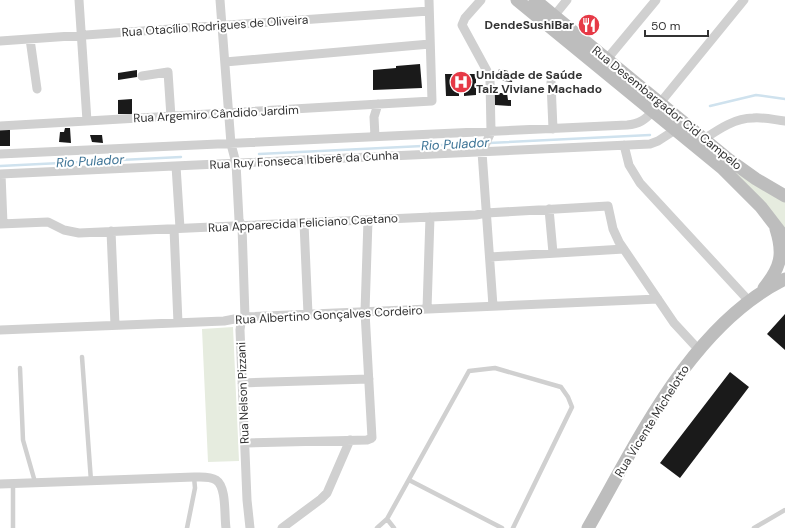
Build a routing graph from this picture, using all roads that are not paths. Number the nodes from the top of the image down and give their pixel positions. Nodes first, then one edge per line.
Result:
1 (79, 0) edge
2 (220, 0) edge
3 (429, 0) edge
4 (481, 0) edge
5 (517, 0) edge
6 (535, 0) edge
7 (567, 0) edge
8 (656, 0) edge
9 (744, 0) edge
10 (429, 11) junction
11 (554, 16) junction
12 (222, 26) junction
13 (82, 36) junction
14 (30, 39) junction
15 (0, 41) edge
16 (430, 44) junction
17 (607, 59) junction
18 (225, 62) junction
19 (142, 76) dead end
20 (551, 82) dead end
21 (36, 89) dead end
22 (378, 104) junction
23 (656, 107) junction
24 (229, 114) junction
25 (171, 117) junction
26 (785, 121) edge
27 (88, 122) junction
28 (0, 126) edge
29 (553, 129) junction
30 (675, 130) junction
31 (491, 132) junction
32 (375, 137) junction
33 (704, 139) junction
34 (231, 144) junction
35 (624, 145) junction
36 (482, 152) junction
37 (0, 154) edge
38 (236, 163) junction
39 (176, 166) junction
40 (0, 174) edge
41 (785, 196) edge
42 (549, 209) junction
43 (486, 213) junction
44 (430, 218) junction
45 (368, 220) junction
46 (304, 223) junction
47 (1, 224) edge
48 (775, 225) junction
49 (242, 226) junction
50 (177, 228) junction
51 (111, 231) junction
52 (785, 238) edge
53 (624, 249) junction
54 (553, 253) junction
55 (490, 257) junction
56 (785, 279) edge
57 (761, 292) junction
58 (658, 299) junction
59 (749, 301) junction
60 (493, 306) junction
61 (427, 309) junction
62 (365, 312) junction
63 (308, 314) junction
64 (245, 317) junction
65 (178, 323) junction
66 (115, 325) junction
67 (0, 330) edge
68 (699, 350) junction
69 (82, 357) dead end
70 (20, 368) dead end
71 (369, 379) junction
72 (242, 383) junction
73 (350, 440) junction
74 (245, 443) junction
75 (194, 477) junction
76 (92, 480) junction
77 (409, 480) junction
78 (35, 482) junction
79 (13, 483) junction
80 (0, 484) edge
81 (785, 510) edge
82 (387, 519) junction
83 (13, 528) edge
84 (187, 528) edge
85 (226, 528) edge
86 (250, 528) edge
87 (282, 528) edge
88 (377, 528) edge
89 (394, 528) edge
90 (502, 528) edge
91 (513, 528) edge
92 (588, 528) edge
93 (754, 528) edge

1 - 13 street
2 - 12 street, Rua Nelson Pizzani
3 - 10 street
4 - 31 street
5 - 23 main road, Rua Desembargador Cid Campelo
6 - 11 main road, Rua Desembargador Cid Campelo
7 - 11 street
8 - 17 street
9 - 23 street, Rua Ruy Fonseca Itiberê da Cunha
10 - 12 street, Rua Otacílio Rodrigues de Oliveira
10 - 16 street
11 - 17 main road, Rua Desembargador Cid Campelo
12 - 13 street, Rua Otacílio Rodrigues de Oliveira
12 - 18 street, Rua Nelson Pizzani
13 - 14 street, Rua Otacílio Rodrigues de Oliveira
13 - 27 street
14 - 15 street, Rua Otacílio Rodrigues de Oliveira
14 - 21 street
16 - 18 street
16 - 22 street, Rua Argemiro Cândido Jardim
17 - 23 main road, Rua Desembargador Cid Campelo
18 - 24 street, Rua Nelson Pizzani
19 - 25 street
20 - 29 street
22 - 24 street, Rua Argemiro Cândido Jardim
22 - 32 street
23 - 29 street, Rua Ruy Fonseca Itiberê da Cunha
23 - 30 main road, Rua Desembargador Cid Campelo
23 - 33 main road, Rua Desembargador Cid Campelo
24 - 25 street, Rua Argemiro Cândido Jardim
24 - 34 street, Rua Nelson Pizzani
25 - 27 street, Rua Argemiro Cândido Jardim
26 - 33 street
27 - 28 street, Rua Argemiro Cândido Jardim
29 - 31 street, Rua Ruy Fonseca Itiberê da Cunha
30 - 35 street, Rua Ruy Fonseca Itiberê da Cunha
30 - 48 main road, Rua Desembargador Cid Campelo
31 - 32 street, Rua Ruy Fonseca Itiberê da Cunha
31 - 36 street
32 - 34 street, Rua Ruy Fonseca Itiberê da Cunha
33 - 41 main road, Rua Desembargador Cid Campelo
34 - 37 street, Rua Ruy Fonseca Itiberê da Cunha
34 - 38 street, Rua Nelson Pizzani
35 - 36 street, Rua Ruy Fonseca Itiberê da Cunha
35 - 59 street
36 - 38 street, Rua Ruy Fonseca Itiberê da Cunha
36 - 43 street
38 - 39 street, Rua Ruy Fonseca Itiberê da Cunha
38 - 49 street, Rua Nelson Pizzani
39 - 40 street, Rua Ruy Fonseca Itiberê da Cunha
39 - 50 street
40 - 47 street
42 - 43 street, Rua Apparecida Feliciano Caetano
42 - 53 street, Rua Apparecida Feliciano Caetano
42 - 54 street
43 - 44 street, Rua Apparecida Feliciano Caetano
43 - 55 street
44 - 45 street, Rua Apparecida Feliciano Caetano
44 - 61 street
45 - 46 street, Rua Apparecida Feliciano Caetano
45 - 62 street
46 - 49 street, Rua Apparecida Feliciano Caetano
46 - 63 street
47 - 51 street, Rua Apparecida Feliciano Caetano
48 - 52 main road, Rua Desembargador Cid Campelo
48 - 57 main road
49 - 50 street, Rua Apparecida Feliciano Caetano
49 - 64 street, Rua Nelson Pizzani
50 - 51 street, Rua Apparecida Feliciano Caetano
50 - 65 street
51 - 66 street
53 - 54 street
53 - 58 street
54 - 55 street
55 - 60 street
56 - 57 main road, Rua Vicente Michelotto
57 - 59 main road, Rua Vicente Michelotto
58 - 60 street, Rua Albertino Gonçalves Cordeiro
58 - 68 street
59 - 68 main road, Rua Vicente Michelotto
60 - 61 street, Rua Albertino Gonçalves Cordeiro
61 - 62 street, Rua Albertino Gonçalves Cordeiro
62 - 63 street, Rua Albertino Gonçalves Cordeiro
62 - 71 street
63 - 64 street, Rua Albertino Gonçalves Cordeiro
64 - 65 street, Rua Albertino Gonçalves Cordeiro
64 - 72 street, Rua Nelson Pizzani
65 - 66 street, Rua Albertino Gonçalves Cordeiro
66 - 67 street, Rua Albertino Gonçalves Cordeiro
68 - 92 main road, Rua Vicente Michelotto
69 - 76 lane
70 - 78 lane
71 - 72 street
71 - 73 street
72 - 74 street, Rua Nelson Pizzani
73 - 74 street
73 - 87 street
74 - 86 street, Rua Nelson Pizzani
75 - 76 street
75 - 84 lane
75 - 85 street
76 - 78 street
77 - 82 lane
77 - 90 lane
77 - 91 lane
78 - 79 street
79 - 80 street
79 - 83 lane
81 - 93 lane
82 - 88 lane
82 - 89 lane

